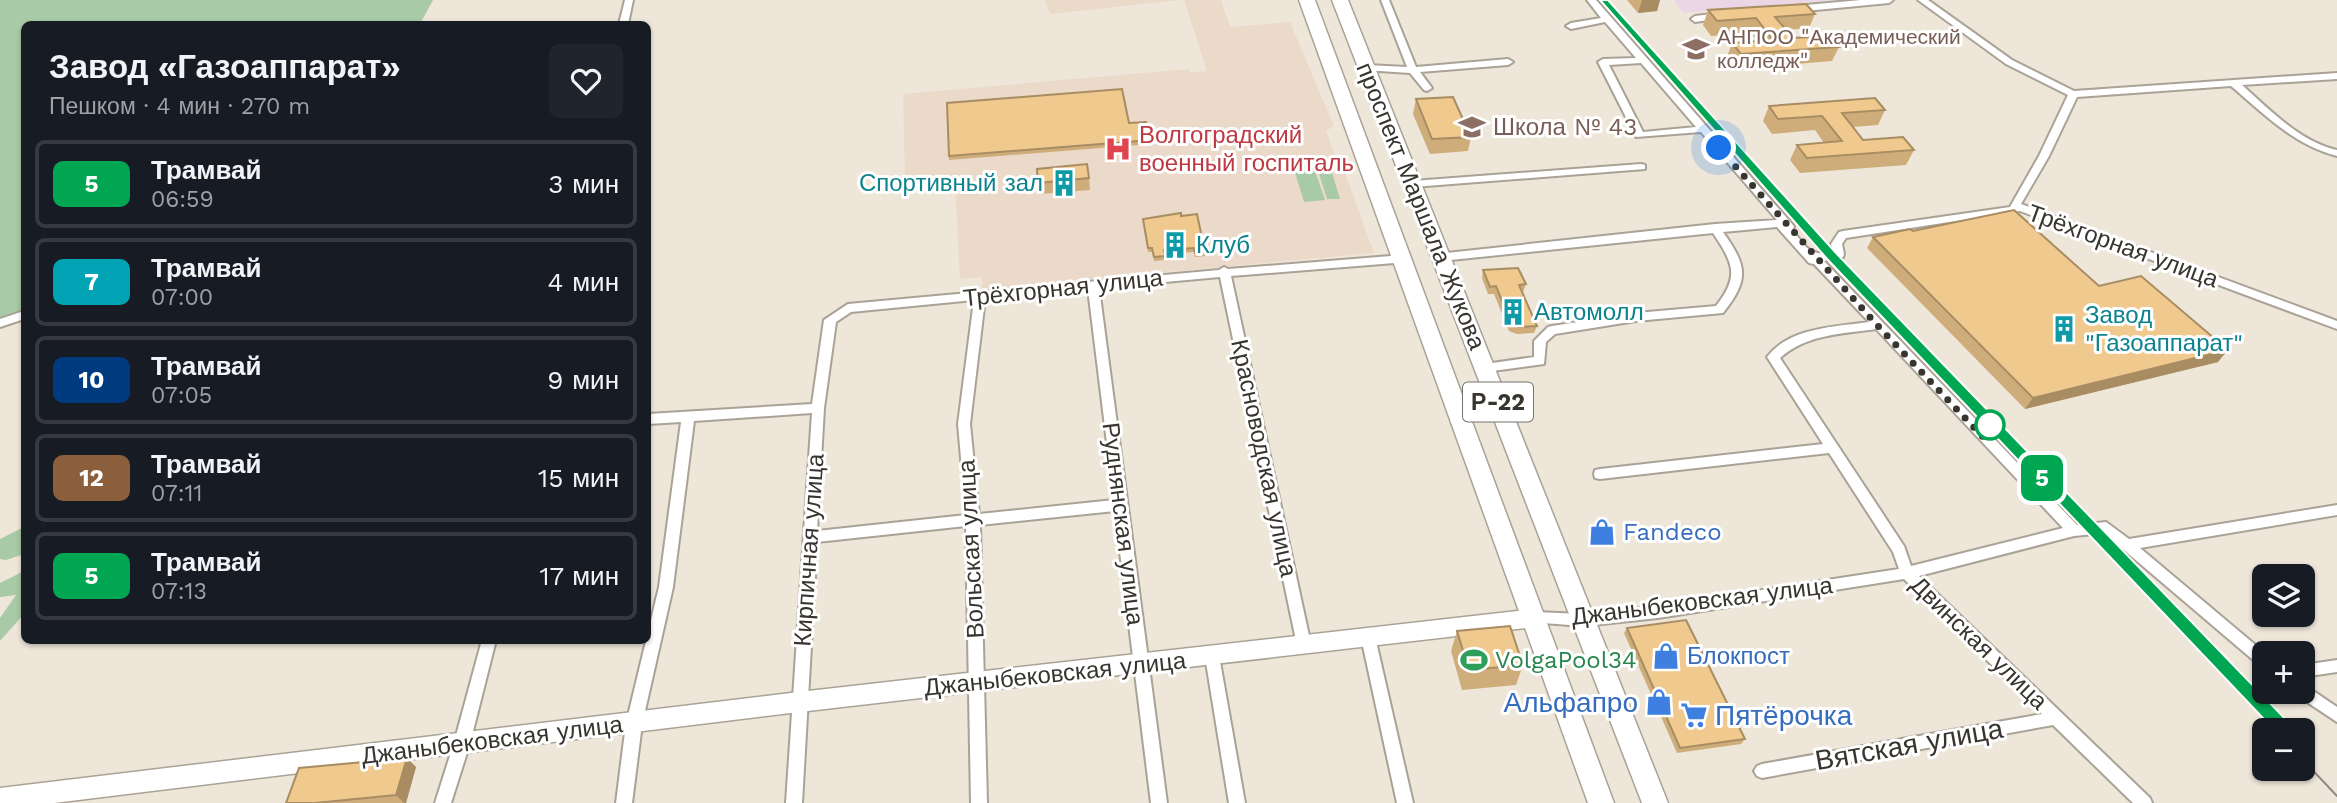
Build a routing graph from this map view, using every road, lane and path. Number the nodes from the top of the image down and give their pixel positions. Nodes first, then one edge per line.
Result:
1 (629, 0) edge
2 (1307, 0) edge
3 (1340, 0) edge
4 (1385, 0) edge
5 (1591, 0) edge
6 (1889, 0) edge
7 (1922, 0) edge
8 (1778, 11) edge
9 (1737, 15) edge
10 (1608, 19) junction
11 (1695, 19) dead end
12 (624, 21) edge
13 (1572, 26) dead end
14 (1643, 60) junction
15 (1508, 62) dead end
16 (1367, 68) junction
17 (1413, 70) junction
18 (2337, 76) edge
19 (2233, 83) junction
20 (1427, 88) dead end
21 (2073, 94) junction
22 (1702, 129) junction
23 (2337, 153) edge
24 (1640, 167) dead end
25 (1413, 184) junction
26 (2015, 206) junction
27 (1715, 229) junction
28 (1441, 257) junction
29 (1403, 259) junction
30 (1816, 259) junction
31 (1224, 271) junction
32 (1093, 287) junction
33 (980, 296) junction
34 (848, 308) joint
35 (21, 316) edge
36 (0, 323) edge
37 (1877, 325) junction
38 (2337, 325) edge
39 (1773, 357) joint
40 (1485, 368) junction
41 (818, 408) junction
42 (688, 416) junction
43 (651, 419) edge
44 (1833, 448) junction
45 (1600, 474) dead end
46 (1119, 505) junction
47 (2337, 510) edge
48 (974, 519) junction
49 (2074, 531) junction
50 (810, 537) junction
51 (2129, 544) junction
52 (1907, 573) junction
53 (1535, 618) junction
54 (1583, 620) junction
55 (1368, 637) junction
56 (488, 644) edge
57 (1304, 645) junction
58 (2252, 651) edge
59 (1212, 656) junction
60 (1141, 665) junction
61 (2337, 666) edge
62 (2315, 669) edge
63 (976, 683) junction
64 (2315, 699) edge
65 (799, 702) junction
66 (2337, 715) edge
67 (2055, 718) junction
68 (634, 724) junction
69 (462, 743) junction
70 (1762, 771) dead end
71 (0, 799) edge
72 (443, 803) edge
73 (624, 803) edge
74 (794, 803) edge
75 (979, 803) edge
76 (1159, 803) edge
77 (1237, 803) edge
78 (1405, 803) edge
79 (1601, 803) edge
80 (1655, 803) edge
81 (2144, 803) edge

1 - 12 street
2 - 29 highway, проспект Маршала Жукова / Р-22
3 - 16 highway, проспект Маршала Жукова / Р-22
4 - 17 street
5 - 10 street
6 - 8 street
7 - 21 street
9 - 11 street
10 - 13 street
10 - 14 street
14 - 22 street
14 - 22 street
15 - 17 street
16 - 17 street
16 - 25 highway, проспект Маршала Жукова / Р-22
17 - 20 street
18 - 19 street
19 - 21 street
19 - 23 street
21 - 26 street
22 - 30 street
24 - 25 street
25 - 28 highway, проспект Маршала Жукова / Р-22
26 - 30 street, Трёхгорная улица
26 - 38 street, Трёхгорная улица
27 - 28 street
27 - 30 street
27 - 40 street
28 - 40 highway, проспект Маршала Жукова / Р-22
29 - 31 street, Трёхгорная улица
29 - 53 highway, проспект Маршала Жукова / Р-22
30 - 37 street
31 - 32 street, Трёхгорная улица
31 - 57 street, Красноводская улица
32 - 33 street, Трёхгорная улица
32 - 46 street, Руднянская улица
33 - 34 street, Трёхгорная улица
33 - 48 street, Вольская улица
34 - 41 street, Кирпичная улица
35 - 36 street
37 - 39 street
37 - 49 street
39 - 44 street, Двинская улица
40 - 54 highway, проспект Маршала Жукова / Р-22
41 - 42 street
41 - 50 street, Кирпичная улица
42 - 43 street
42 - 68 street
44 - 45 street
44 - 52 street, Двинская улица
46 - 48 street
46 - 60 street, Руднянская улица
47 - 51 street
48 - 50 street
48 - 63 street, Вольская улица
49 - 51 street, Джаныбековская улица
49 - 52 street, Джаныбековская улица
50 - 65 street, Кирпичная улица
51 - 58 street
52 - 54 street, Джаныбековская улица
52 - 67 street, Двинская улица
53 - 54 street, Джаныбековская улица
53 - 55 main road, Джаныбековская улица
53 - 79 highway, проспект Маршала Жукова / Р-22
54 - 80 highway, проспект Маршала Жукова / Р-22
55 - 57 main road, Джаныбековская улица
55 - 78 street
56 - 69 street
57 - 59 main road, Джаныбековская улица
59 - 60 main road, Джаныбековская улица
59 - 77 street
60 - 63 main road, Джаныбековская улица
60 - 76 street, Руднянская улица
61 - 62 street
63 - 65 main road, Джаныбековская улица
63 - 75 street, Вольская улица
64 - 66 street
65 - 68 main road, Джаныбековская улица
65 - 74 street, Кирпичная улица
67 - 70 street, Вятская улица
67 - 81 street, Двинская улица
68 - 69 main road, Джаныбековская улица
68 - 73 street
69 - 71 main road, Джаныбековская улица
69 - 72 street

